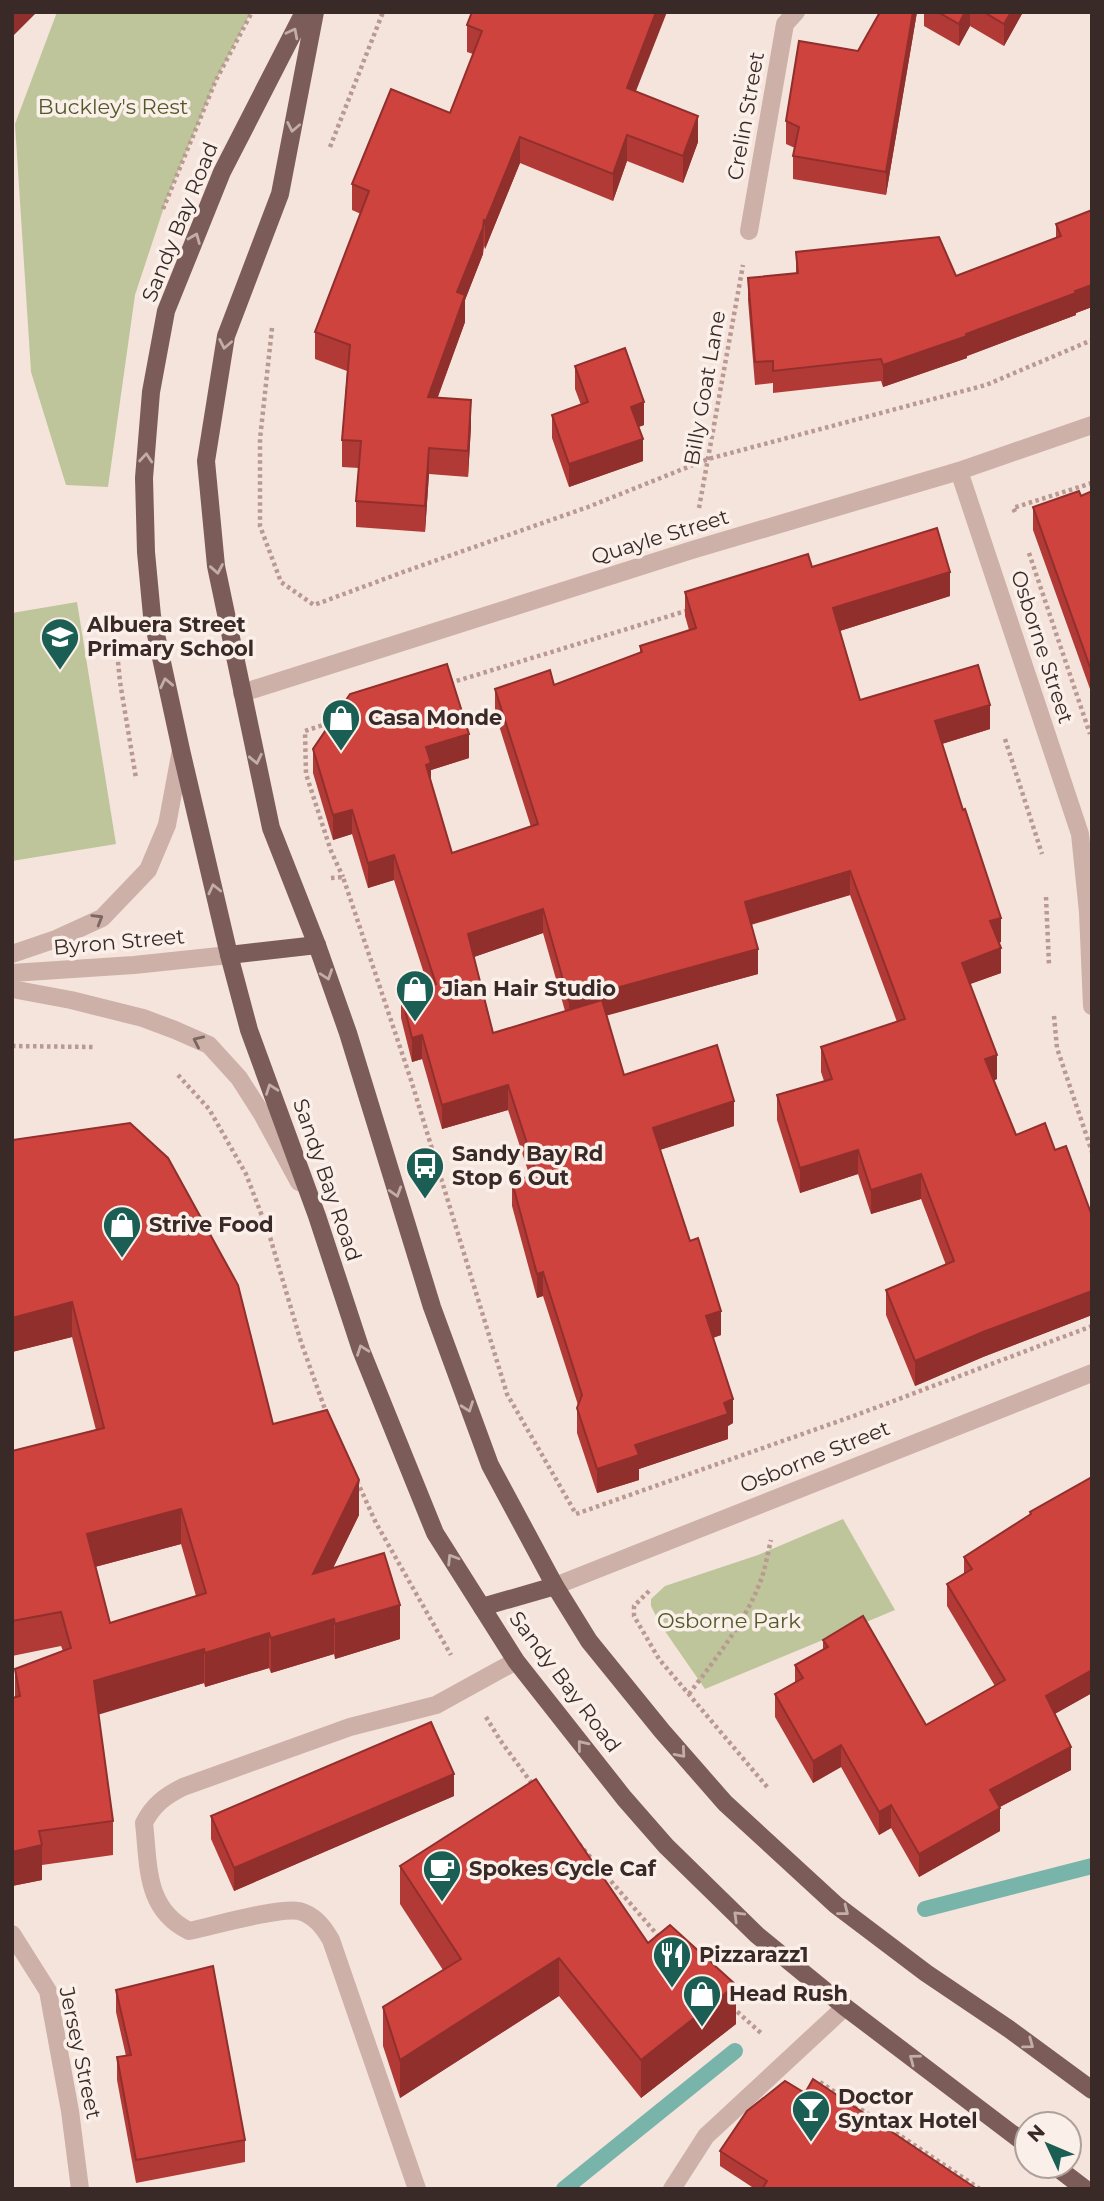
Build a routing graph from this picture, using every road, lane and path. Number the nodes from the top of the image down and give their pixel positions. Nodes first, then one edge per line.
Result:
1 (304, 12) edge
2 (315, 12) edge
3 (383, 12) edge
4 (796, 12) edge
5 (325, 159) dead end
6 (749, 231) joint
7 (272, 327) dead end
8 (1092, 340) edge
9 (1092, 425) edge
10 (708, 459) junction
11 (959, 471) junction
12 (1092, 483) edge
13 (1018, 521) dead end
14 (1027, 546) dead end
15 (692, 550) junction
16 (691, 609) edge
17 (450, 683) edge
18 (243, 693) junction
19 (344, 718) edge
20 (1002, 728) dead end
21 (1092, 741) edge
22 (181, 750) junction
23 (1044, 860) dead end
24 (343, 877) dead end
25 (1045, 886) dead end
26 (317, 945) junction
27 (12, 954) edge
28 (229, 955) junction
29 (12, 973) edge
30 (1050, 977) dead end
31 (12, 989) edge
32 (1092, 1006) edge
33 (1054, 1013) dead end
34 (12, 1046) edge
35 (99, 1047) dead end
36 (1092, 1152) edge
37 (317, 1216) junction
38 (1092, 1326) edge
39 (1092, 1373) edge
40 (782, 1494) junction
41 (576, 1514) dead end
42 (555, 1586) junction
43 (635, 1606) dead end
44 (482, 1607) junction
45 (516, 1661) junction
46 (689, 1694) junction
47 (662, 1731) junction
48 (774, 1795) dead end
49 (12, 1934) edge
50 (845, 2007) junction
51 (1092, 2090) edge
52 (1013, 2134) edge
53 (80, 2189) edge
54 (417, 2189) edge
55 (673, 2189) edge

22 -> 1 main road, Sandy Bay Road
2 -> 18 main road, Sandy Bay Road
3 - 5 path
4 - 6 street, Crelin Street
6 - 10 path, Billy Goat Lane
7 - 10 path
8 - 10 path
9 - 11 street, Quayle Street
10 - 15 path, Billy Goat Lane
11 - 15 street, Quayle Street
11 - 32 street, Osborne Street
12 - 13 path
14 - 21 path
15 - 18 street, Quayle Street
16 - 17 path
18 -> 26 main road, Sandy Bay Road
19 - 24 path
20 - 23 path
27 -> 22 street
28 -> 22 main road, Sandy Bay Road
25 - 30 path
26 - 28 main road
26 -> 42 main road, Sandy Bay Road
28 - 29 street, Byron Street
37 -> 28 main road, Sandy Bay Road
37 -> 31 street
33 - 36 path
34 - 35 path
44 -> 37 main road, Sandy Bay Road
38 - 41 path
39 - 40 street, Osborne Street
40 - 42 street, Osborne Street
40 - 46 path
42 - 44 main road
42 - 47 main road, Sandy Bay Road
43 - 46 path
44 - 45 main road, Sandy Bay Road
50 -> 45 main road, Sandy Bay Road
45 - 54 street
46 - 47 path
46 - 48 path
47 -> 51 main road, Sandy Bay Road
49 - 53 street, Jersey Street
52 -> 50 main road, Sandy Bay Road
50 - 55 street

